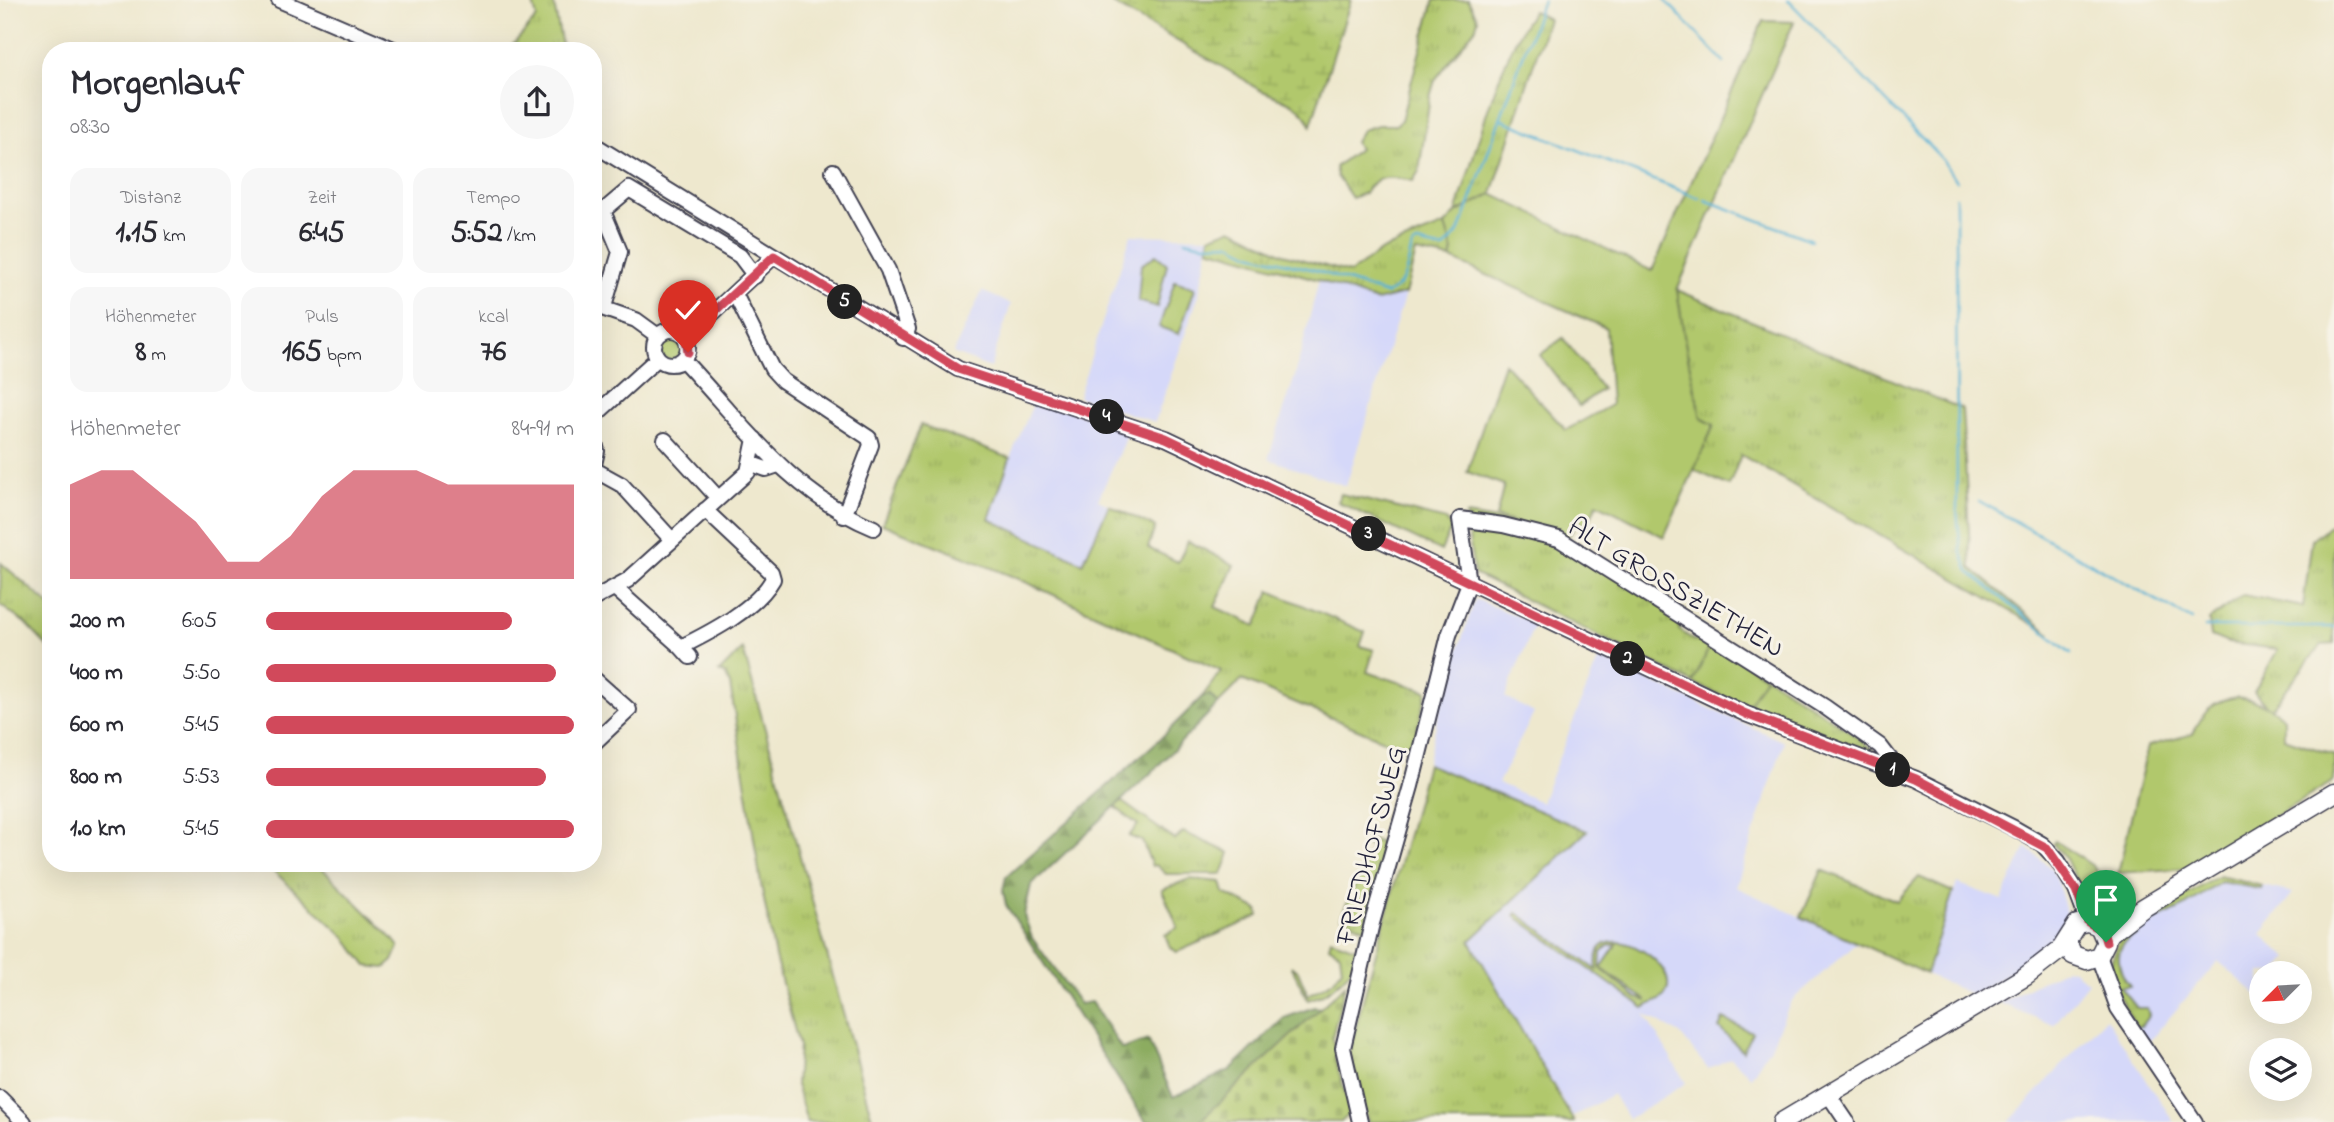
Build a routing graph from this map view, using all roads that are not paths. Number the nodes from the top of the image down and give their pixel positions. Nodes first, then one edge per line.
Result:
1 (279, 0) edge
2 (377, 42) edge
3 (602, 150) edge
4 (833, 171) dead end
5 (774, 256) junction
6 (755, 276) junction
7 (735, 294) junction
8 (602, 298) edge
9 (602, 307) edge
10 (658, 336) junction
11 (686, 338) junction
12 (903, 338) junction
13 (658, 358) junction
14 (683, 360) junction
15 (602, 409) edge
16 (755, 439) junction
17 (665, 440) dead end
18 (752, 464) junction
19 (778, 465) junction
20 (602, 474) edge
21 (719, 498) junction
22 (705, 510) junction
23 (844, 516) junction
24 (874, 528) dead end
25 (672, 540) junction
26 (1469, 583) junction
27 (616, 589) junction
28 (602, 595) edge
29 (602, 685) edge
30 (602, 736) edge
31 (1900, 772) junction
32 (2334, 793) edge
33 (2092, 927) junction
34 (2081, 953) junction
35 (1828, 1094) junction
36 (0, 1098) edge
37 (24, 1122) edge
38 (1360, 1122) edge
39 (1782, 1122) edge
40 (1847, 1122) edge
41 (2195, 1122) edge

1 - 2 street
3 - 5 street, ALT GROSSZIETHEN
4 - 12 street
5 - 6 street
5 - 12 street, ALT GROSSZIETHEN
6 - 7 street
6 - 8 street
7 - 11 street
7 - 23 street
9 - 10 street
10 - 11 street
10 - 13 street
11 - 14 street
12 - 26 street, ALT GROSSZIETHEN
13 - 14 street
13 - 15 street
14 - 16 street
16 - 18 street
16 - 19 street
17 - 21 street
18 - 19 street
18 - 21 street
19 - 23 street
20 - 25 street
21 - 22 street
22 - 25 street
22 - 27 street
23 - 24 street
25 - 27 street
26 - 31 street, ALT GROSSZIETHEN
26 - 31 street, ALT GROSSZIETHEN
26 - 38 street, FRIEDHOFSWEG
27 - 28 street
29 - 30 street
31 - 33 street, ALT GROSSZIETHEN
32 - 33 main road
33 - 34 main road
33 - 34 main road
34 - 35 main road
34 - 41 street
35 - 39 main road
35 - 40 street
36 - 37 street

